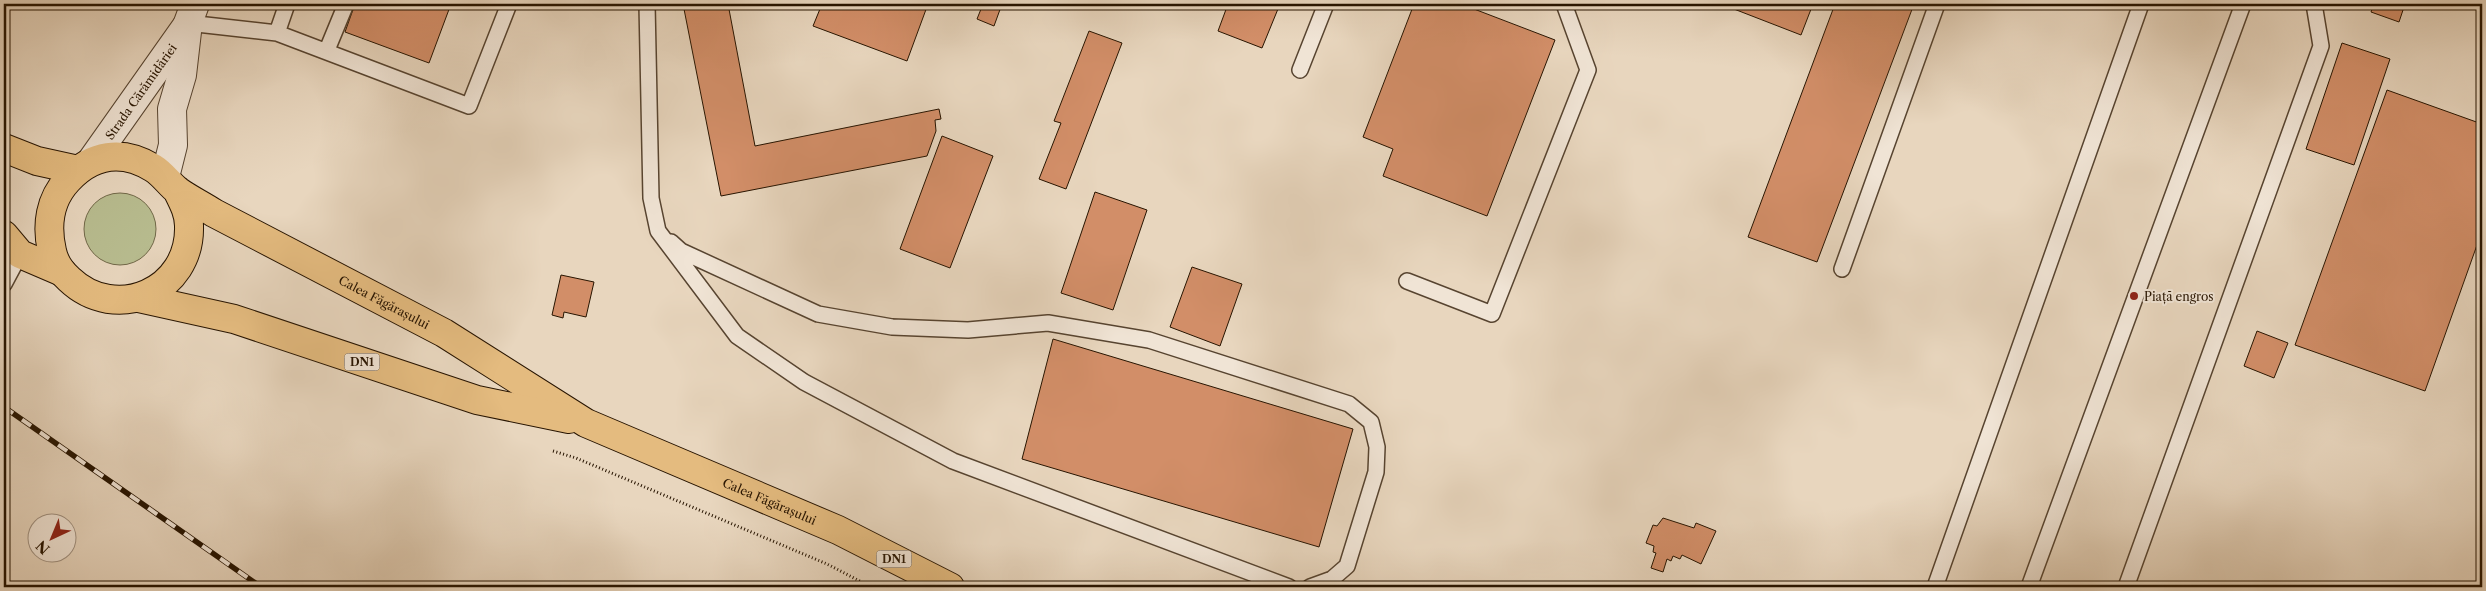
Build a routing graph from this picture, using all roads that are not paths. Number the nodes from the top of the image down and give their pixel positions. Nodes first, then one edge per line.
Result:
1 (287, 4) edge
2 (346, 4) edge
3 (509, 4) edge
4 (647, 4) edge
5 (1326, 4) edge
6 (1564, 4) edge
7 (1937, 4) edge
8 (2141, 4) edge
9 (2243, 4) edge
10 (2314, 4) edge
11 (192, 14) edge
12 (277, 33) junction
13 (327, 50) junction
14 (1300, 70) dead end
15 (4, 148) edge
16 (85, 165) junction
17 (171, 184) junction
18 (658, 231) junction
19 (12, 244) edge
20 (1842, 269) dead end
21 (62, 272) junction
22 (1407, 281) dead end
23 (4, 284) edge
24 (139, 298) junction
25 (586, 423) junction
26 (950, 587) edge
27 (1288, 587) edge
28 (1310, 587) edge
29 (1935, 587) edge
30 (2029, 587) edge
31 (2126, 587) edge

1 - 12 lane
2 - 13 lane
3 - 13 lane
4 - 18 lane
5 - 14 lane
6 - 22 lane
7 - 20 lane
8 - 29 lane
9 - 30 lane
10 - 31 lane
11 - 12 lane
11 - 16 street, Strada Cărămidăriei
11 - 17 street, Strada Cărămidăriei
12 - 13 lane
15 - 16 main road, Calea Făgărașului / DN1
16 - 17 main road, Calea Făgărașului / DN1
16 - 21 main road, Calea Făgărașului / DN1
17 - 24 main road, Calea Făgărașului / DN1
17 - 25 main road, Calea Făgărașului / DN1
18 - 27 lane
18 - 28 lane
19 - 21 main road, Calea Făgărașului / DN1
19 - 23 lane
21 - 24 main road, Calea Făgărașului / DN1
24 - 25 main road, Calea Făgărașului / DN1
25 - 26 main road, Calea Făgărașului / DN1

